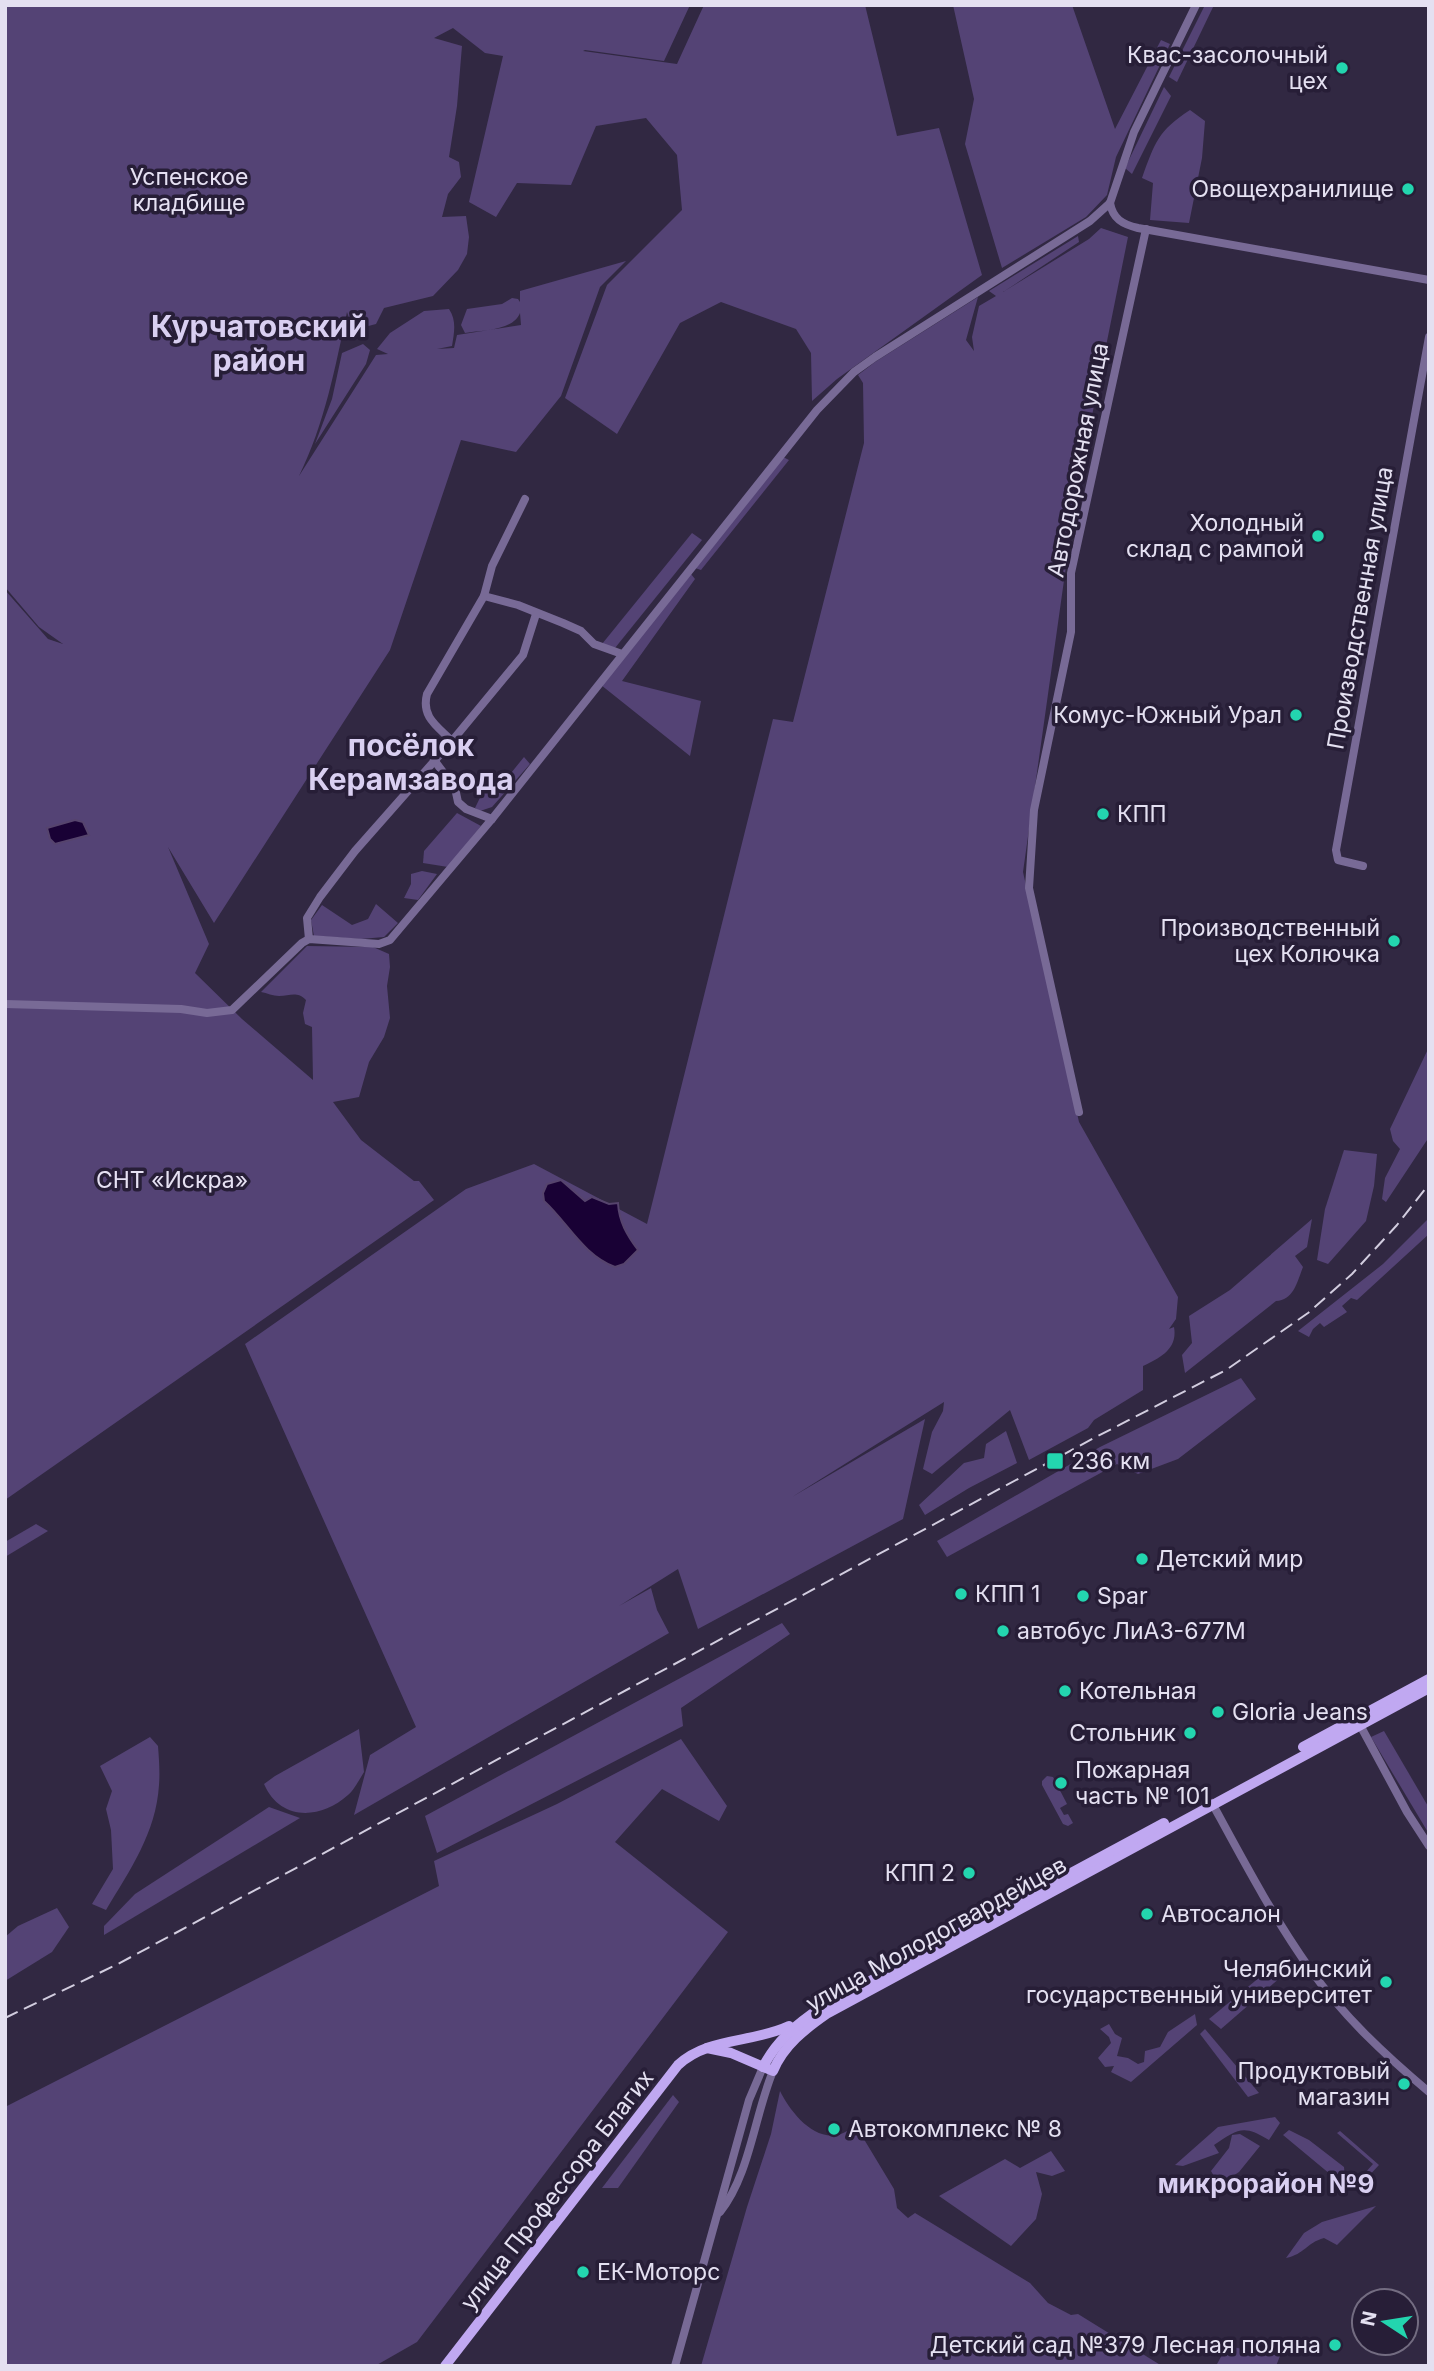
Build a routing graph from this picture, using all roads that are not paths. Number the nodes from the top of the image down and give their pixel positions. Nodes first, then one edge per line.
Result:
1 (1196, 5) edge
2 (1110, 203) junction
3 (1146, 229) junction
4 (1429, 280) edge
5 (1429, 337) edge
6 (525, 499) dead end
7 (484, 596) junction
8 (536, 614) junction
9 (622, 654) junction
10 (452, 741) junction
11 (434, 760) junction
12 (492, 819) junction
13 (1363, 866) dead end
14 (309, 939) junction
15 (5, 1003) edge
16 (1079, 1112) dead end
17 (1429, 1679) edge
18 (1429, 1688) edge
19 (1382, 1708) junction
20 (1358, 1721) junction
21 (1211, 1801) junction
22 (1429, 1846) edge
23 (1004, 1913) junction
24 (804, 2019) junction
25 (707, 2048) junction
26 (768, 2069) junction
27 (1429, 2092) edge
28 (445, 2366) edge
29 (674, 2366) edge

1 - 2 street
2 - 3 street
2 - 9 street
3 - 4 street
3 - 16 street, Автодорожная улица
5 - 13 street, Производственная улица
6 - 7 street
7 - 8 street
7 - 10 street
8 - 9 street
8 - 10 street
9 - 12 street
10 - 11 street
11 - 12 street
11 - 14 street
12 - 14 street
14 - 15 street
17 - 19 main road, улица Молодогвардейцев
18 - 19 main road, улица Молодогвардейцев
19 - 20 main road, улица Молодогвардейцев
20 - 21 main road, улица Молодогвардейцев
20 - 22 street
21 - 23 main road, улица Молодогвардейцев
21 - 27 street
23 - 24 main road, улица Молодогвардейцев
23 - 26 main road, улица Молодогвардейцев
24 - 25 main road, улица Профессора Благих
24 - 26 main road, улица Молодогвардейцев
25 - 26 main road
25 - 28 main road, улица Профессора Благих
26 - 29 street, улица Молодогвардейцев

